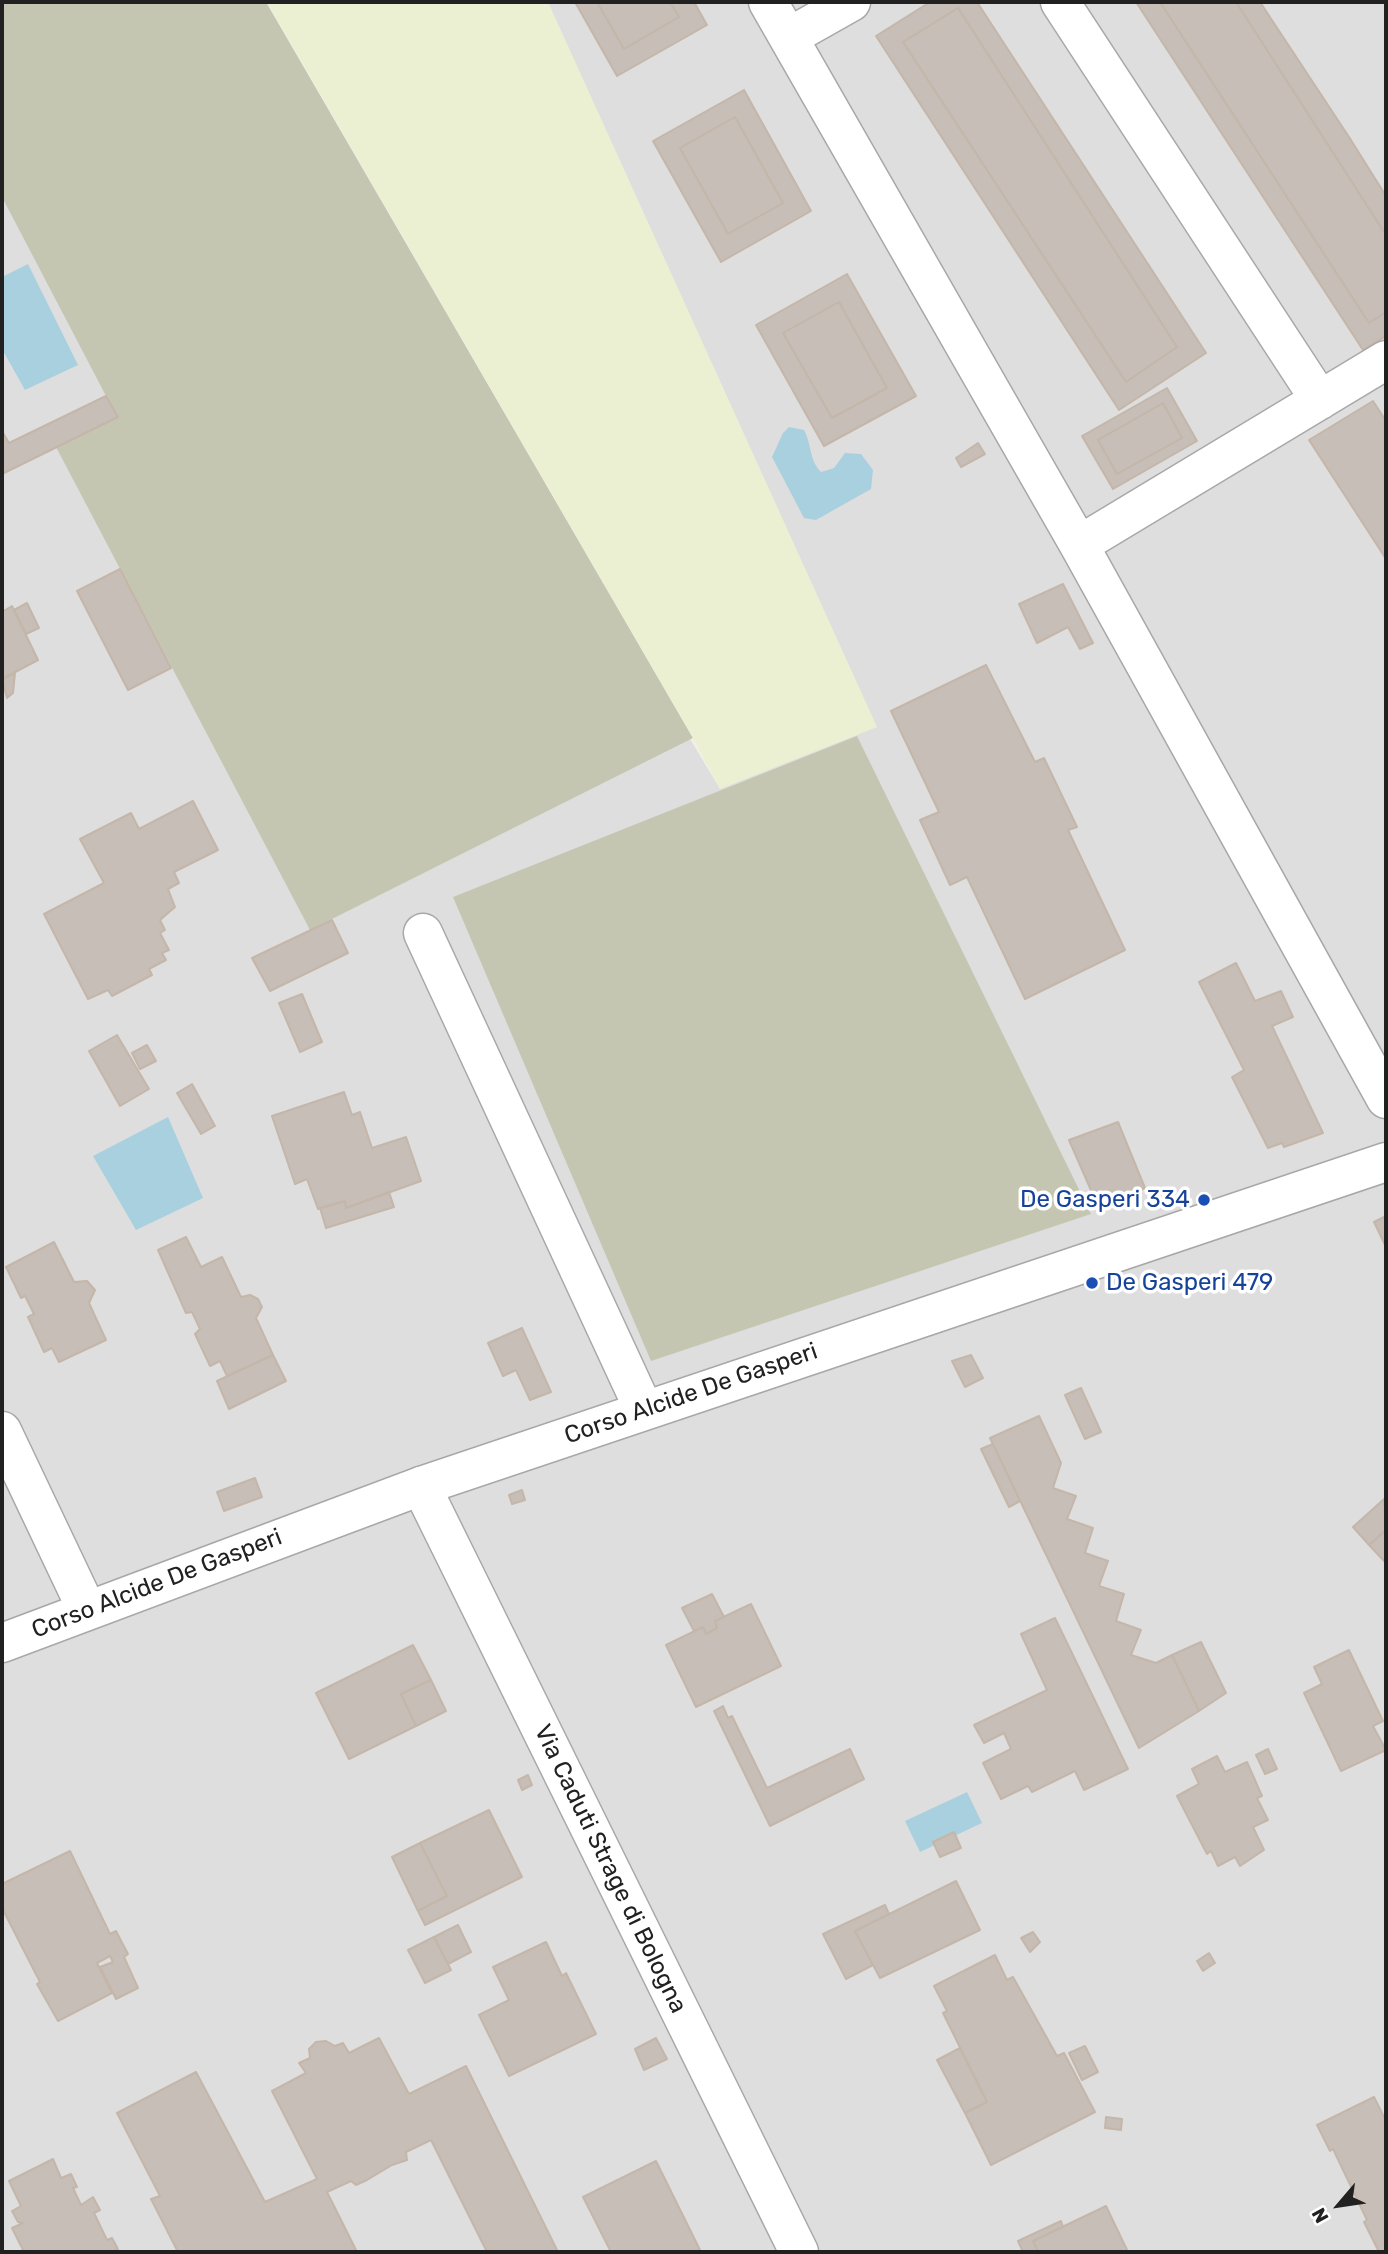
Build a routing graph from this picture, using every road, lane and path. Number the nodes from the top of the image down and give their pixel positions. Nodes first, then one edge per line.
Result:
1 (768, 2) edge
2 (851, 2) edge
3 (1060, 2) edge
4 (789, 37) junction
5 (1386, 360) edge
6 (1320, 400) junction
7 (1079, 545) junction
8 (423, 933) dead end
9 (1386, 1099) edge
10 (1386, 1162) edge
11 (644, 1410) junction
12 (2, 1431) edge
13 (421, 1486) junction
14 (87, 1610) junction
15 (2, 1643) edge
16 (799, 2252) edge

1 - 4 street
2 - 4 street
3 - 6 street
4 - 7 street
5 - 6 street
6 - 7 street
7 - 9 street
8 - 11 street
10 - 11 street, Corso Alcide De Gasperi
11 - 13 street, Corso Alcide De Gasperi
12 - 14 street
13 - 14 street, Corso Alcide De Gasperi
13 - 16 street, Via Caduti Strage di Bologna
14 - 15 street, Corso Alcide De Gasperi

